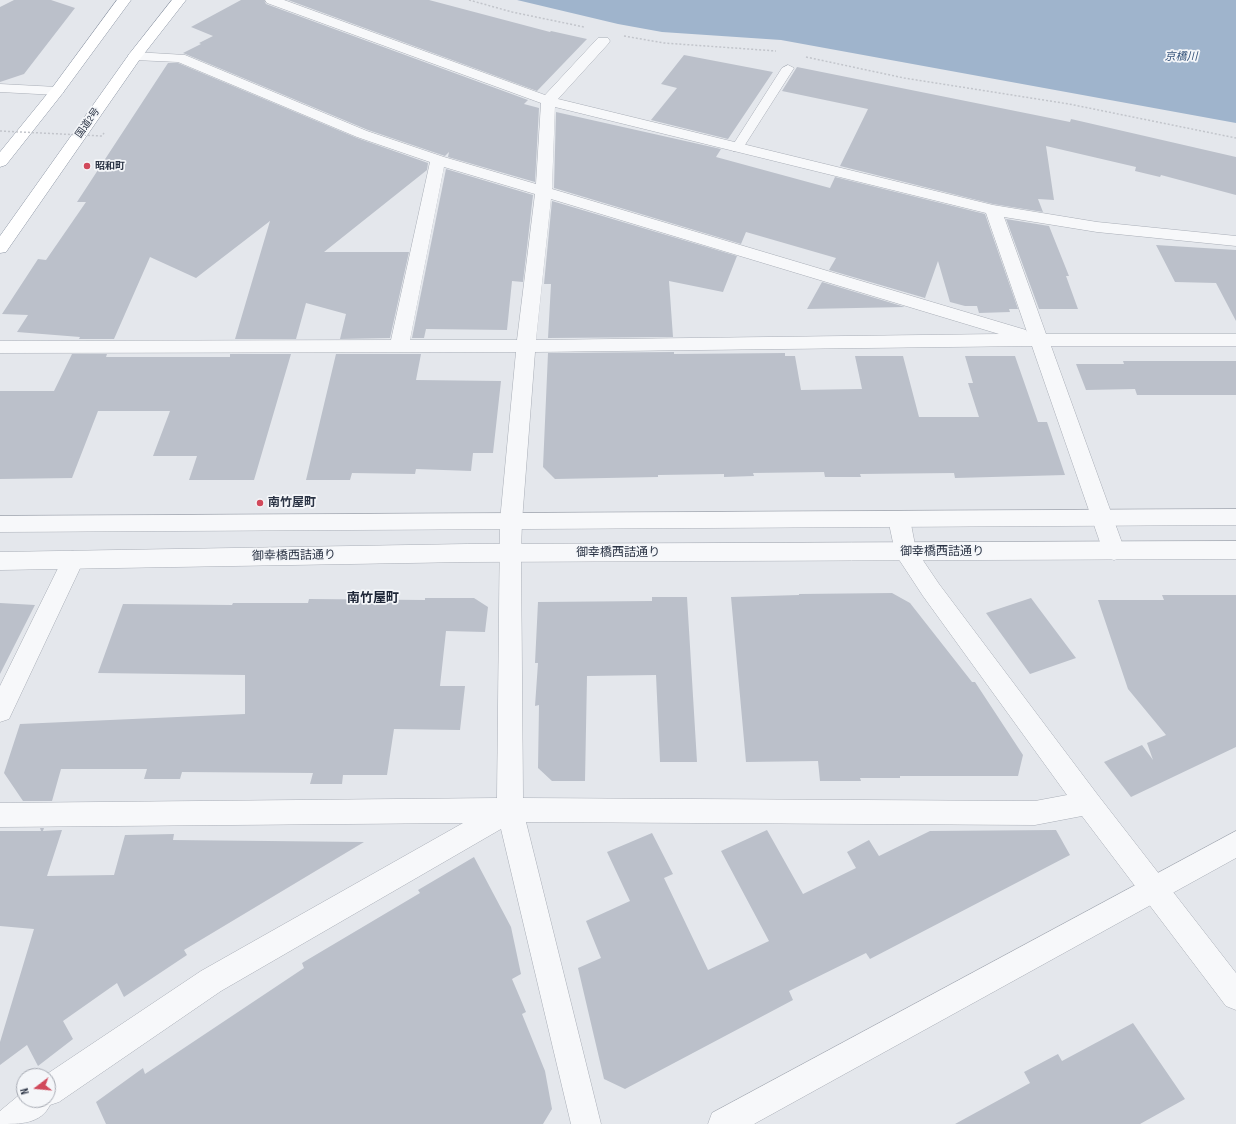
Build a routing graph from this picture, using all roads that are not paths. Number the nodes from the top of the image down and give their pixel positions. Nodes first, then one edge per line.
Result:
1 (123, 0) edge
2 (179, 0) edge
3 (272, 0) edge
4 (603, 34) road end
5 (135, 56) junction
6 (788, 68) dead end
7 (0, 88) edge
8 (58, 91) junction
9 (548, 101) junction
10 (737, 148) junction
11 (438, 160) junction
12 (0, 162) edge
13 (544, 190) junction
14 (993, 210) junction
15 (1236, 241) edge
16 (0, 248) edge
17 (1039, 340) junction
18 (1236, 340) edge
19 (0, 346) edge
20 (399, 346) junction
21 (526, 346) junction
22 (1236, 517) edge
23 (899, 519) junction
24 (1102, 519) junction
25 (511, 521) junction
26 (0, 524) edge
27 (1236, 550) edge
28 (1114, 551) junction
29 (906, 552) junction
30 (510, 553) junction
31 (73, 560) junction
32 (0, 561) edge
33 (0, 711) edge
34 (1088, 803) junction
35 (510, 810) junction
36 (0, 815) edge
37 (1236, 844) edge
38 (1154, 889) junction
39 (1236, 996) edge
40 (56, 1086) edge
41 (27, 1108) edge
42 (8, 1124) edge
43 (586, 1124) edge
44 (723, 1124) edge

1 - 8 highway
2 - 5 highway, 国道2号
3 - 9 street
4 - 9 street
5 - 11 street
5 - 16 highway, 国道2号
6 - 10 lane
7 - 8 street
8 - 12 highway
9 - 10 street
9 - 13 street
10 - 14 street
11 - 13 street
11 - 20 street
13 - 17 street
13 - 21 street
14 - 15 street
14 - 17 street
17 - 18 street
17 - 21 street
17 - 24 street
19 - 20 street
20 - 21 street
21 - 25 street
22 - 24 street
23 - 24 street
23 - 25 street
23 - 29 street
24 - 28 street
25 - 26 street
25 - 30 street
27 - 28 street, 御幸橋西詰通り
28 - 29 street, 御幸橋西詰通り
29 - 30 street, 御幸橋西詰通り
29 - 34 street
30 - 31 street, 御幸橋西詰通り
30 - 35 street
31 - 32 street, 御幸橋西詰通り
31 - 33 street
34 - 35 street
34 - 38 street
35 - 36 street
35 - 40 street
35 - 43 street
37 - 38 street
38 - 39 street
38 - 44 street
41 - 42 street

